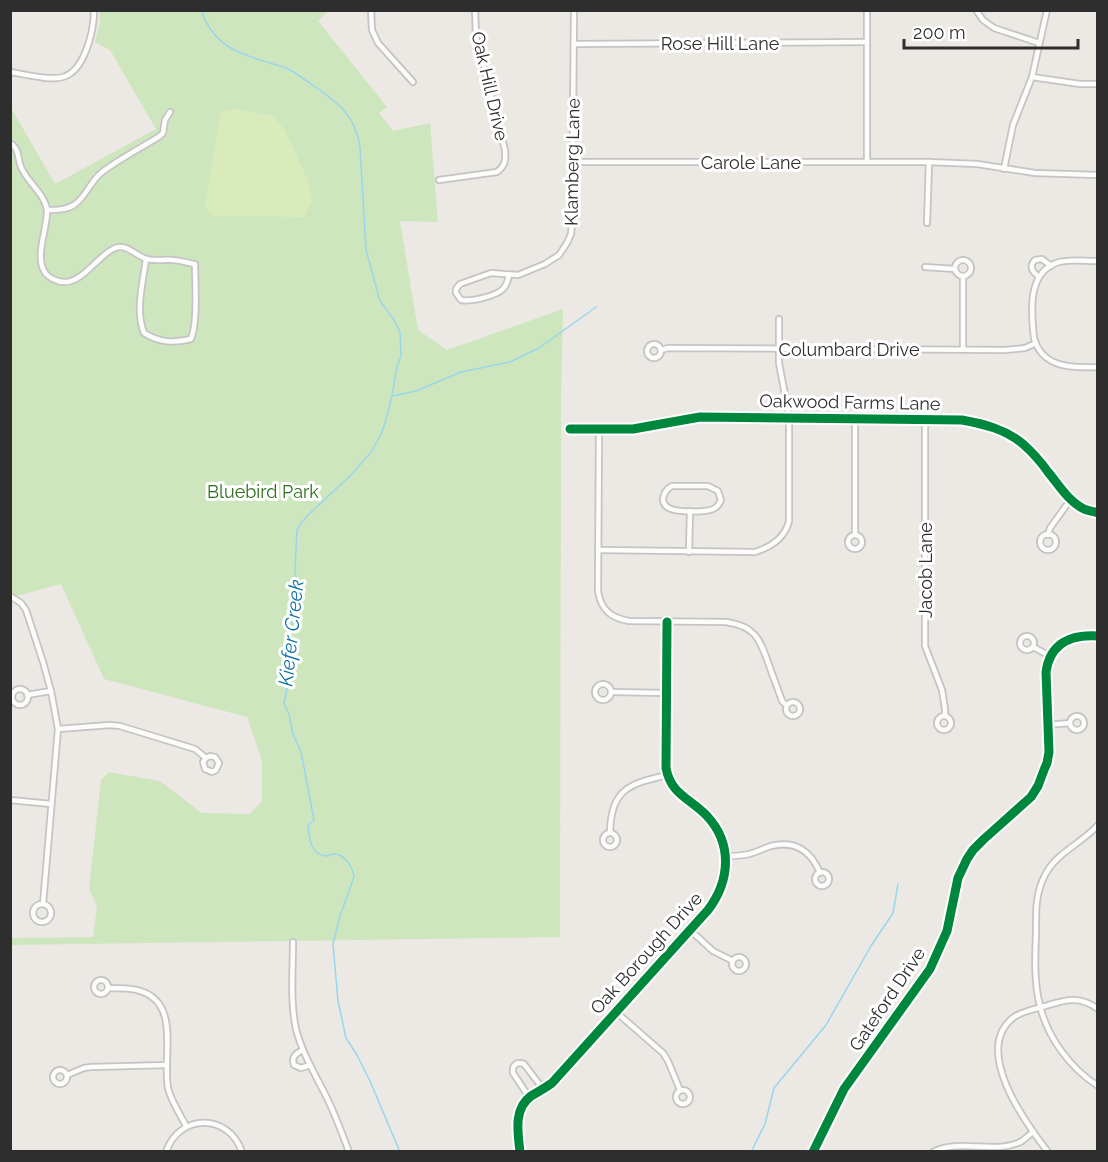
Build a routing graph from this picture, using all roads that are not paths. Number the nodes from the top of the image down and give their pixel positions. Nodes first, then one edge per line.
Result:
1 (94, 10) edge
2 (371, 10) edge
3 (475, 10) edge
4 (574, 10) edge
5 (867, 10) edge
6 (976, 10) edge
7 (1047, 10) edge
8 (867, 42) junction
9 (1039, 43) junction
10 (574, 44) junction
11 (10, 72) edge
12 (1032, 77) junction
13 (413, 82) dead end
14 (1098, 84) edge
15 (170, 112) dead end
16 (10, 143) edge
17 (867, 161) junction
18 (573, 162) junction
19 (929, 162) junction
20 (1004, 169) junction
21 (1098, 175) edge
22 (439, 180) dead end
23 (47, 210) junction
24 (927, 223) dead end
25 (146, 259) junction
26 (1098, 261) edge
27 (1051, 266) junction
28 (925, 267) dead end
29 (955, 269) junction
30 (509, 275) junction
31 (963, 276) junction
32 (1039, 277) junction
33 (779, 319) dead end
34 (1036, 343) junction
35 (778, 348) junction
36 (661, 350) dead end
37 (963, 350) junction
38 (1098, 367) edge
39 (788, 419) junction
40 (855, 419) junction
41 (925, 420) junction
42 (570, 429) dead end
43 (599, 430) junction
44 (1071, 499) junction
45 (690, 511) junction
46 (1098, 513) edge
47 (855, 534) dead end
48 (1048, 535) dead end
49 (598, 550) junction
50 (689, 552) junction
51 (10, 596) edge
52 (667, 622) junction
53 (1098, 636) edge
54 (1033, 647) dead end
55 (1050, 656) junction
56 (51, 691) junction
57 (611, 692) dead end
58 (666, 693) junction
59 (27, 695) dead end
60 (786, 705) dead end
61 (945, 716) dead end
62 (1070, 723) dead end
63 (1047, 725) junction
64 (58, 729) junction
65 (206, 758) junction
66 (667, 776) junction
67 (10, 800) edge
68 (51, 804) junction
69 (1098, 825) edge
70 (610, 832) dead end
71 (726, 856) junction
72 (820, 873) dead end
73 (43, 904) junction
74 (690, 930) junction
75 (293, 942) dead end
76 (733, 961) dead end
77 (109, 988) dead end
78 (1040, 1007) junction
79 (1098, 1009) edge
80 (616, 1012) junction
81 (303, 1050) junction
82 (167, 1065) junction
83 (310, 1065) junction
84 (67, 1075) dead end
85 (1098, 1086) edge
86 (543, 1089) junction
87 (680, 1090) dead end
88 (529, 1097) junction
89 (186, 1126) junction
90 (1033, 1132) junction
91 (166, 1152) edge
92 (243, 1152) edge
93 (349, 1152) edge
94 (520, 1152) edge
95 (813, 1152) edge
96 (933, 1152) edge
97 (1048, 1152) edge

1 - 11 street
2 - 13 street
3 - 22 street, Oak Hill Drive
4 - 10 street, Klamberg Lane
5 - 8 street
6 - 9 street
7 - 9 street
8 - 10 street, Rose Hill Lane
8 - 17 street
9 - 12 street
10 - 18 street, Klamberg Lane
12 - 14 street
12 - 20 street
15 - 23 street
16 - 23 street
17 - 18 street, Carole Lane
17 - 19 street, Carole Lane
18 - 30 street, Klamberg Lane
19 - 20 street, Carole Lane
19 - 24 street
20 - 21 street, Carole Lane
23 - 25 street
25 - 25 street
26 - 27 street
27 - 32 street
27 - 32 street
28 - 29 street
29 - 31 street
29 - 31 street
30 - 30 street, Klamberg Lane
31 - 37 street
32 - 34 street
33 - 35 street
34 - 37 street, Columbard Drive
34 - 38 street
35 - 36 street, Columbard Drive
35 - 37 street, Columbard Drive
35 - 39 street
39 - 40 street, Oakwood Farms Lane
39 - 43 street, Oakwood Farms Lane
39 - 50 street
40 - 41 street, Oakwood Farms Lane
40 - 47 street
41 - 44 street, Oakwood Farms Lane
41 - 61 street, Jacob Lane
42 - 43 street, Oakwood Farms Lane
43 - 49 street
44 - 46 street, Oakwood Farms Lane
44 - 48 street
45 - 45 street
45 - 50 street
49 - 50 street
49 - 52 street
51 - 56 street
52 - 58 street
52 - 60 street
53 - 55 street
54 - 55 street
55 - 63 street, Gateford Drive
56 - 59 street
56 - 64 street
57 - 58 street
58 - 66 street
62 - 63 street
63 - 95 street, Gateford Drive
64 - 65 street
64 - 68 street
65 - 65 street
66 - 70 street
66 - 71 street, Oak Borough Drive
67 - 68 street
68 - 73 street
69 - 78 street
71 - 72 street
71 - 74 street, Oak Borough Drive
73 - 73 street
74 - 76 street
74 - 80 street, Oak Borough Drive
75 - 81 street
77 - 82 street
78 - 79 street
78 - 85 street
78 - 90 street
80 - 86 street, Oak Borough Drive
80 - 87 street
81 - 83 street
81 - 83 street
82 - 84 street
82 - 89 street
83 - 93 street
86 - 88 street, Oak Borough Drive
86 - 88 street
88 - 94 street
89 - 91 street
89 - 92 street
90 - 96 street
90 - 97 street

